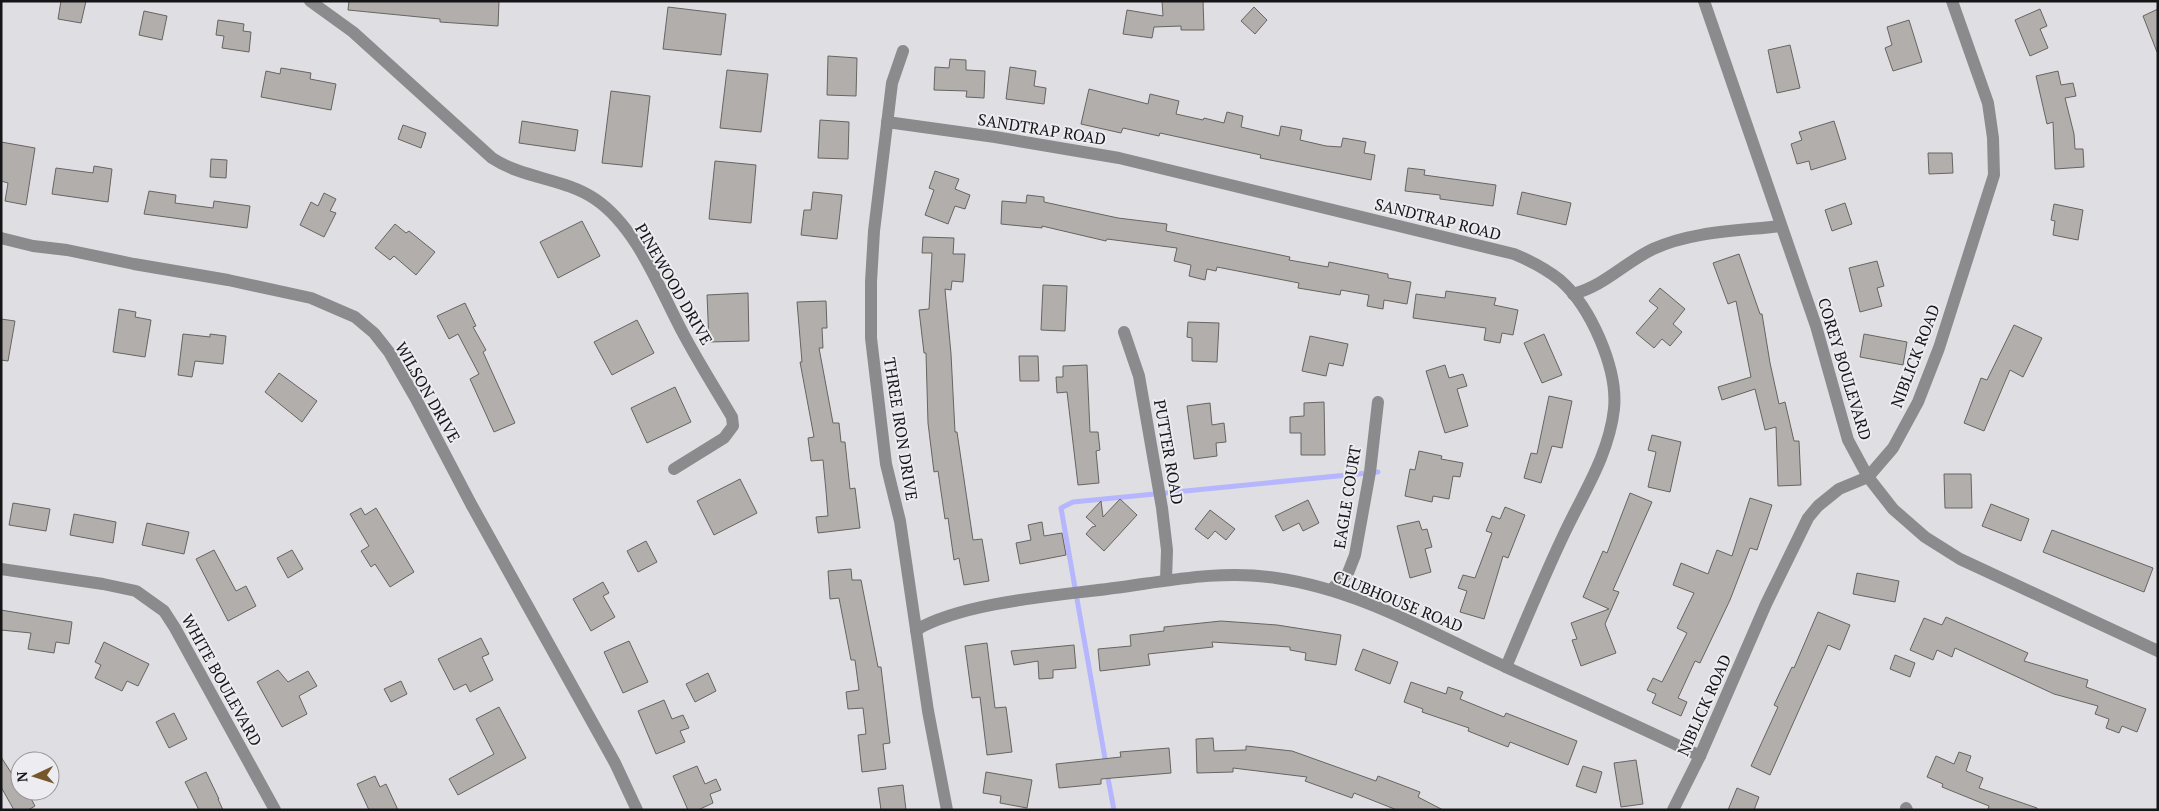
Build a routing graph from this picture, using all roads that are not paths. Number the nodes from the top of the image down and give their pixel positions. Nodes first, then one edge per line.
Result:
1 (310, 1) edge
2 (1704, 1) edge
3 (1952, 1) edge
4 (903, 52) dead end
5 (886, 122) junction
6 (1781, 226) junction
7 (1, 238) edge
8 (1573, 294) junction
9 (1124, 332) dead end
10 (1378, 402) dead end
11 (674, 469) dead end
12 (1868, 477) junction
13 (1, 569) edge
14 (1166, 580) junction
15 (1332, 589) junction
16 (916, 630) junction
17 (2158, 651) edge
18 (1506, 667) junction
19 (1700, 756) junction
20 (275, 810) edge
21 (638, 810) edge
22 (947, 810) edge
23 (1674, 810) edge

1 - 11 street, PINEWOOD DRIVE
2 - 6 street, COREY BOULEVARD
3 - 12 street, NIBLICK ROAD
4 - 5 street, THREE IRON DRIVE
5 - 8 street, SANDTRAP ROAD
5 - 16 street, THREE IRON DRIVE
6 - 8 street
6 - 12 street, COREY BOULEVARD
7 - 21 street, WILSON DRIVE
8 - 18 street, SANDTRAP ROAD
9 - 14 street, PUTTER ROAD
10 - 15 street, EAGLE COURT
12 - 17 street, COREY BOULEVARD
12 - 19 street, NIBLICK ROAD
13 - 20 street, WHITE BOULEVARD
14 - 15 street, CLUBHOUSE ROAD
14 - 16 street, CLUBHOUSE ROAD
15 - 18 street, CLUBHOUSE ROAD
16 - 22 street, THREE IRON DRIVE
18 - 19 street, CLUBHOUSE ROAD
19 - 23 street, NIBLICK ROAD

